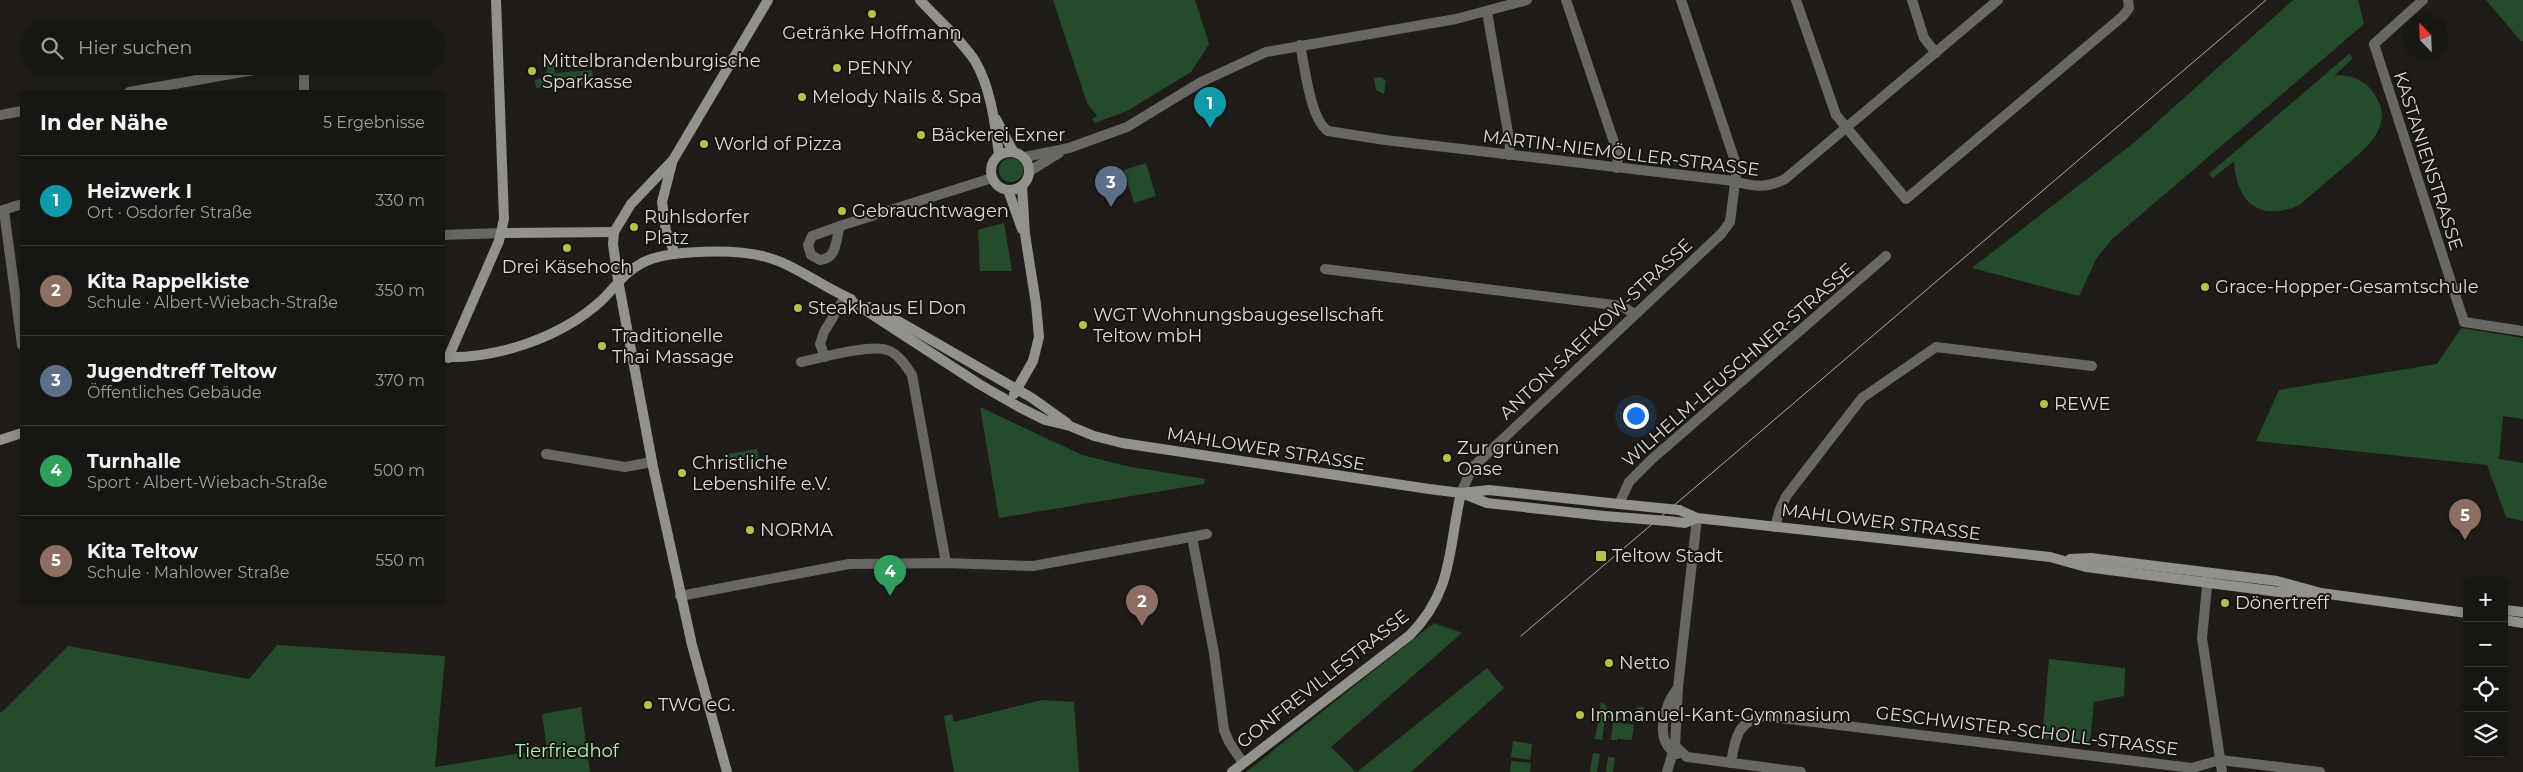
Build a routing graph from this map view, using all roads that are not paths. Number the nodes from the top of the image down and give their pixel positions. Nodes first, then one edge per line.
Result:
1 (496, 0) edge
2 (768, 0) edge
3 (920, 0) edge
4 (1527, 0) edge
5 (1566, 0) edge
6 (1681, 0) edge
7 (1796, 0) edge
8 (1912, 0) edge
9 (1998, 0) edge
10 (2128, 0) edge
11 (2423, 0) edge
12 (1487, 12) junction
13 (1300, 45) junction
14 (1936, 53) junction
15 (226, 75) edge
16 (304, 75) edge
17 (140, 90) edge
18 (304, 90) edge
19 (20, 111) edge
20 (992, 111) junction
21 (0, 114) edge
22 (1846, 126) junction
23 (1068, 148) junction
24 (1013, 151) junction
25 (999, 155) junction
26 (1509, 156) junction
27 (1025, 158) junction
28 (673, 160) junction
29 (1617, 168) junction
30 (1030, 171) junction
31 (992, 178) junction
32 (1734, 181) junction
33 (1022, 186) junction
34 (1008, 190) junction
35 (20, 205) edge
36 (2, 211) edge
37 (840, 226) dead end
38 (502, 232) junction
39 (614, 232) junction
40 (1025, 234) junction
41 (445, 235) edge
42 (675, 254) junction
43 (1886, 256) dead end
44 (1325, 269) dead end
45 (618, 280) junction
46 (845, 297) junction
47 (1634, 314) junction
48 (2523, 331) edge
49 (20, 332) edge
50 (445, 357) edge
51 (825, 357) junction
52 (801, 362) dead end
53 (2092, 366) dead end
54 (1017, 390) junction
55 (1010, 402) junction
56 (1070, 426) junction
57 (20, 434) edge
58 (0, 440) edge
59 (546, 454) dead end
60 (652, 462) junction
61 (1461, 493) junction
62 (1619, 504) junction
63 (1697, 518) junction
64 (1775, 527) junction
65 (1207, 534) dead end
66 (1192, 537) junction
67 (946, 563) junction
68 (2208, 577) junction
69 (680, 596) junction
70 (2463, 608) edge
71 (2447, 609) junction
72 (2508, 610) edge
73 (2463, 612) edge
74 (2523, 612) edge
75 (2508, 621) edge
76 (2523, 623) edge
77 (1678, 687) junction
78 (1673, 752) junction
79 (1688, 757) junction
80 (2220, 760) junction
81 (1243, 763) junction
82 (1731, 763) junction
83 (727, 772) edge
84 (1232, 772) edge
85 (1667, 772) edge
86 (1801, 772) edge
87 (2222, 772) edge
88 (2320, 772) edge

1 - 38 main road
2 - 28 main road
3 - 20 main road
4 - 12 street
5 - 29 street
6 - 32 street, ANTON-SAEFKOW-STRASSE
7 - 22 street
8 - 14 street
9 - 14 street, MARTIN-NIEMÖLLER-STRASSE
10 - 22 street
11 - 48 street, KASTANIENSTRASSE
12 - 13 street
12 - 26 street
13 - 23 street
13 - 26 street, MARTIN-NIEMÖLLER-STRASSE
14 - 22 street, MARTIN-NIEMÖLLER-STRASSE
15 - 17 street
16 - 18 street
19 - 21 street
20 - 24 main road
20 - 25 main road
22 - 32 street, MARTIN-NIEMÖLLER-STRASSE
23 - 27 street
23 - 30 street
24 - 25 main road
24 - 27 main road
25 - 31 main road
26 - 29 street, MARTIN-NIEMÖLLER-STRASSE
27 - 30 main road
28 - 39 main road
28 - 42 main road
29 - 32 street, MARTIN-NIEMÖLLER-STRASSE
30 - 33 main road
31 - 34 main road
31 - 37 street
32 - 47 street, ANTON-SAEFKOW-STRASSE
33 - 34 main road
33 - 40 main road
34 - 40 main road
35 - 36 street
36 - 49 street
38 - 39 main road
38 - 41 street
38 - 50 main road
39 - 45 main road
40 - 54 main road
42 - 45 main road, MAHLOWER STRASSE
42 - 46 main road, MAHLOWER STRASSE
43 - 62 street, WILHELM-LEUSCHNER-STRASSE
44 - 47 street
45 - 50 main road, MAHLOWER STRASSE
45 - 60 main road
46 - 51 street
46 - 54 main road, MAHLOWER STRASSE
46 - 55 main road, MAHLOWER STRASSE
47 - 61 street, ANTON-SAEFKOW-STRASSE
51 - 52 street
51 - 67 street
53 - 64 street
54 - 55 main road
54 - 56 main road, MAHLOWER STRASSE
55 - 56 main road, MAHLOWER STRASSE
56 - 61 main road, MAHLOWER STRASSE
57 - 58 main road
59 - 60 street
60 - 69 main road
61 - 62 main road, MAHLOWER STRASSE
61 - 63 main road, MAHLOWER STRASSE, bridge
61 - 81 main road, GONFREVILLESTRASSE
62 - 63 main road, MAHLOWER STRASSE, bridge
63 - 64 main road, MAHLOWER STRASSE
63 - 77 street
64 - 68 main road, MAHLOWER STRASSE
65 - 66 street
66 - 67 street
66 - 81 street
67 - 69 street
68 - 71 main road, MAHLOWER STRASSE
68 - 80 street
69 - 83 main road
70 - 71 main road, MAHLOWER STRASSE
71 - 73 main road, MAHLOWER STRASSE
72 - 74 main road
75 - 76 main road
77 - 78 street
77 - 79 street
78 - 79 street
78 - 85 street
79 - 82 street
80 - 82 street, GESCHWISTER-SCHOLL-STRASSE
80 - 87 street
80 - 88 street, GESCHWISTER-SCHOLL-STRASSE
81 - 84 main road, GONFREVILLESTRASSE
82 - 86 street

